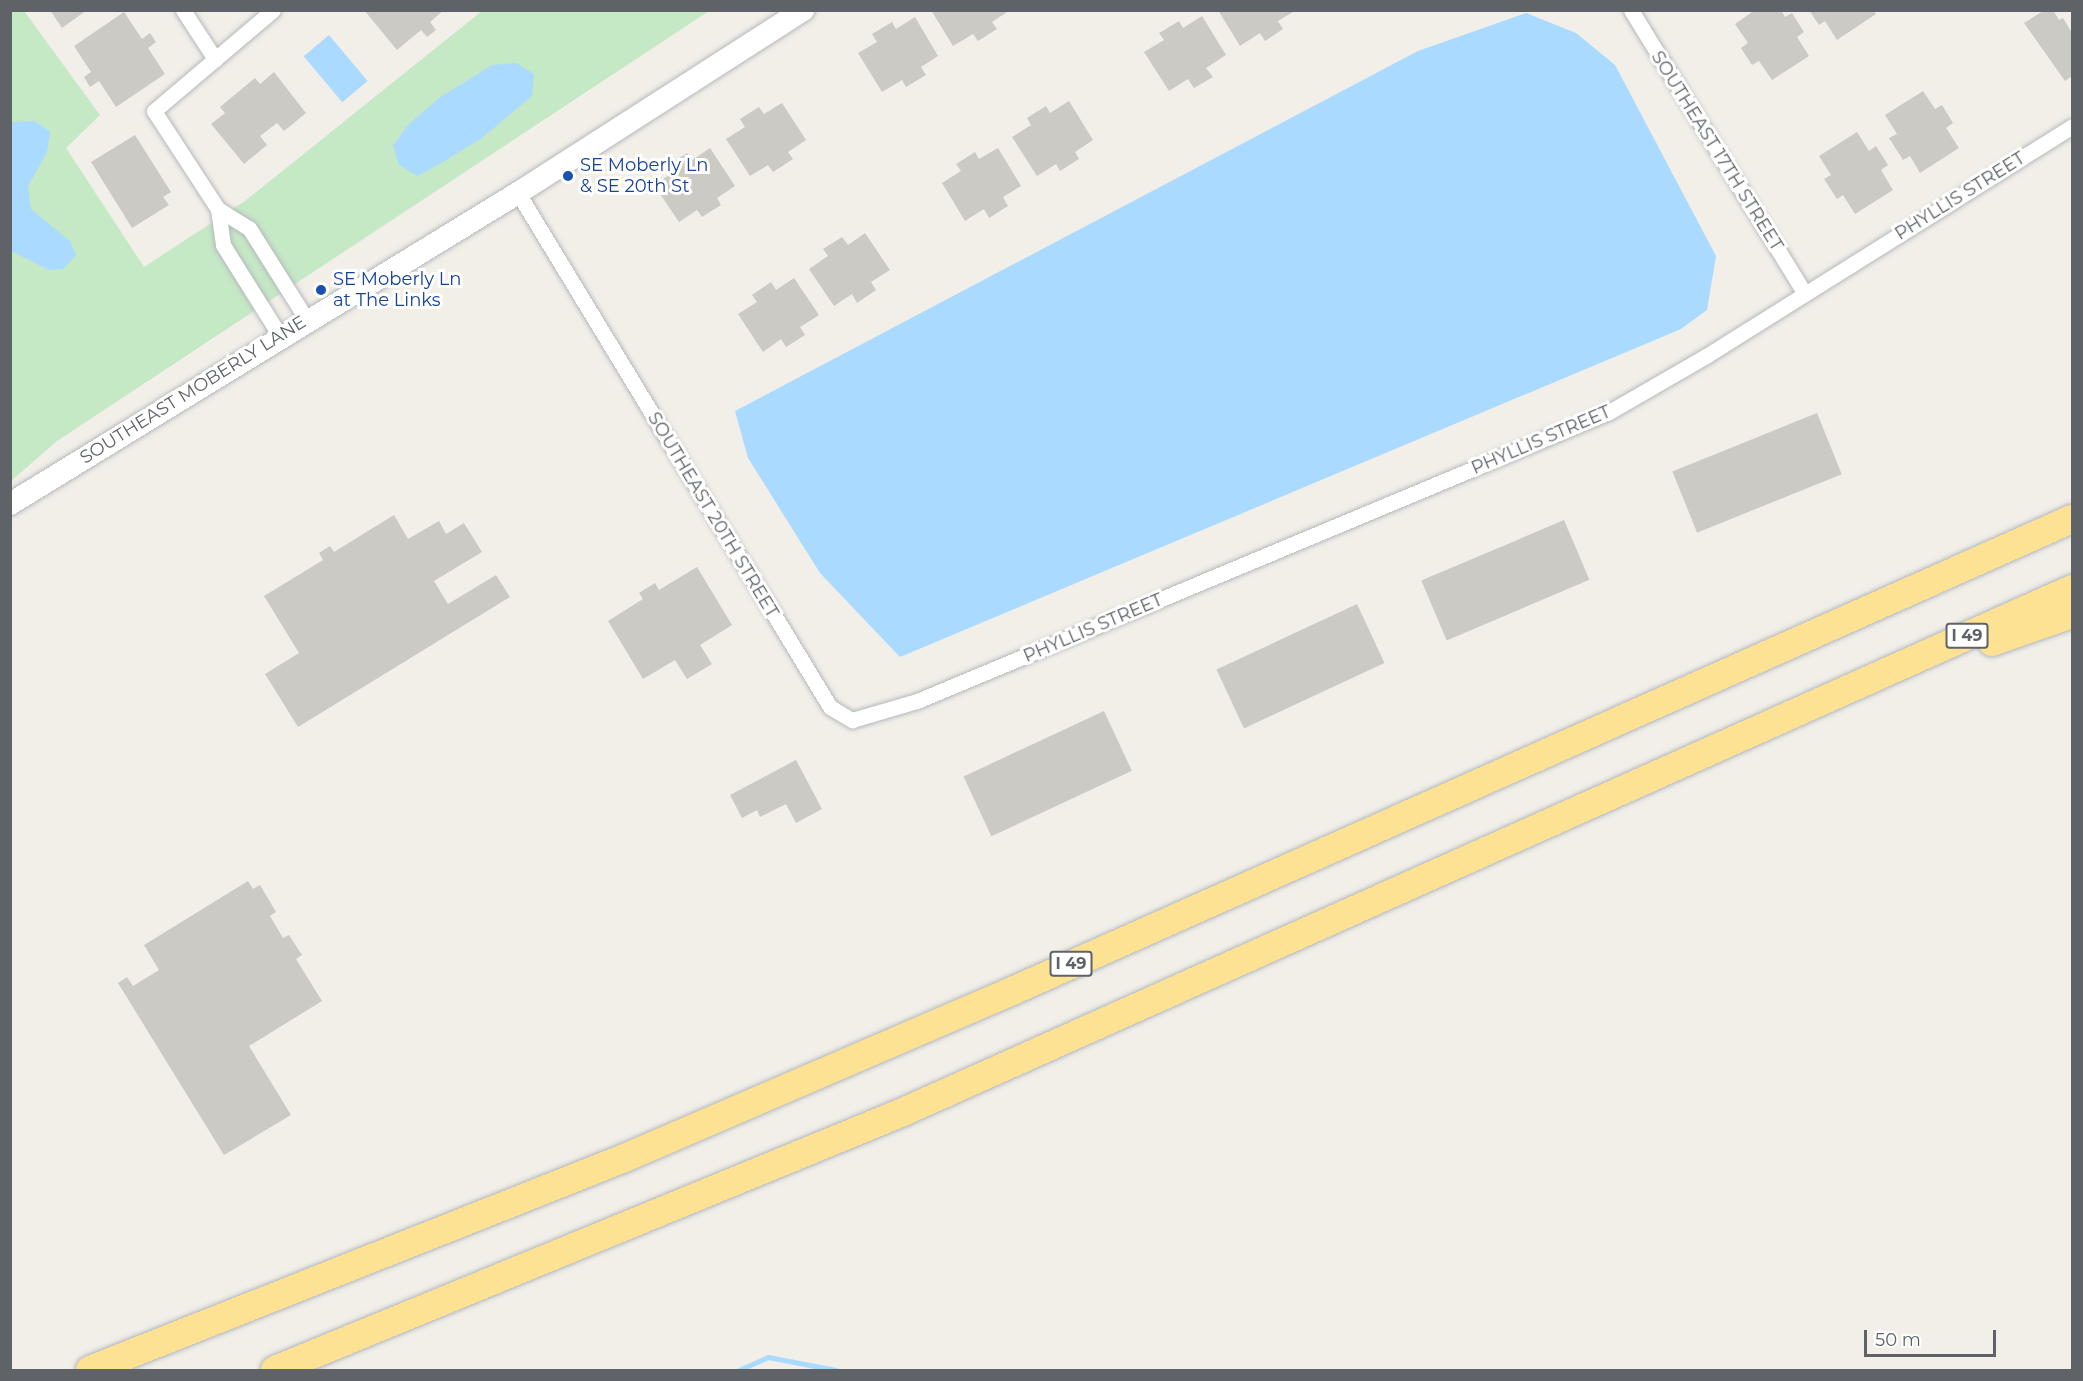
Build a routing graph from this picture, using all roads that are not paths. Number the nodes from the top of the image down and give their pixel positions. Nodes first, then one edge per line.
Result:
1 (183, 10) edge
2 (273, 10) edge
3 (803, 10) edge
4 (1631, 10) edge
5 (215, 59) junction
6 (2073, 126) edge
7 (518, 193) junction
8 (218, 209) junction
9 (1804, 292) junction
10 (307, 320) junction
11 (280, 336) junction
12 (10, 504) edge
13 (2073, 514) edge
14 (2073, 519) edge
15 (2041, 532) junction
16 (2073, 589) edge
17 (2073, 614) edge
18 (971, 678) joint
19 (1861, 683) junction
20 (90, 1371) edge
21 (275, 1371) edge

1 - 5 street
2 - 5 street
3 - 7 street, SOUTHEAST MOBERLY LANE
4 - 9 street, SOUTHEAST 17TH STREET
5 - 8 street
6 - 9 street, PHYLLIS STREET
7 - 10 street, SOUTHEAST MOBERLY LANE
7 - 18 street, SOUTHEAST 20TH STREET
8 - 10 street
8 - 11 street
9 - 18 street, PHYLLIS STREET
10 - 11 street, SOUTHEAST MOBERLY LANE
11 - 12 street, SOUTHEAST MOBERLY LANE
13 - 15 highway
14 - 15 highway, I 49
15 - 20 highway, I 49
16 - 19 highway, I 49
17 - 19 highway
19 - 21 highway, I 49

